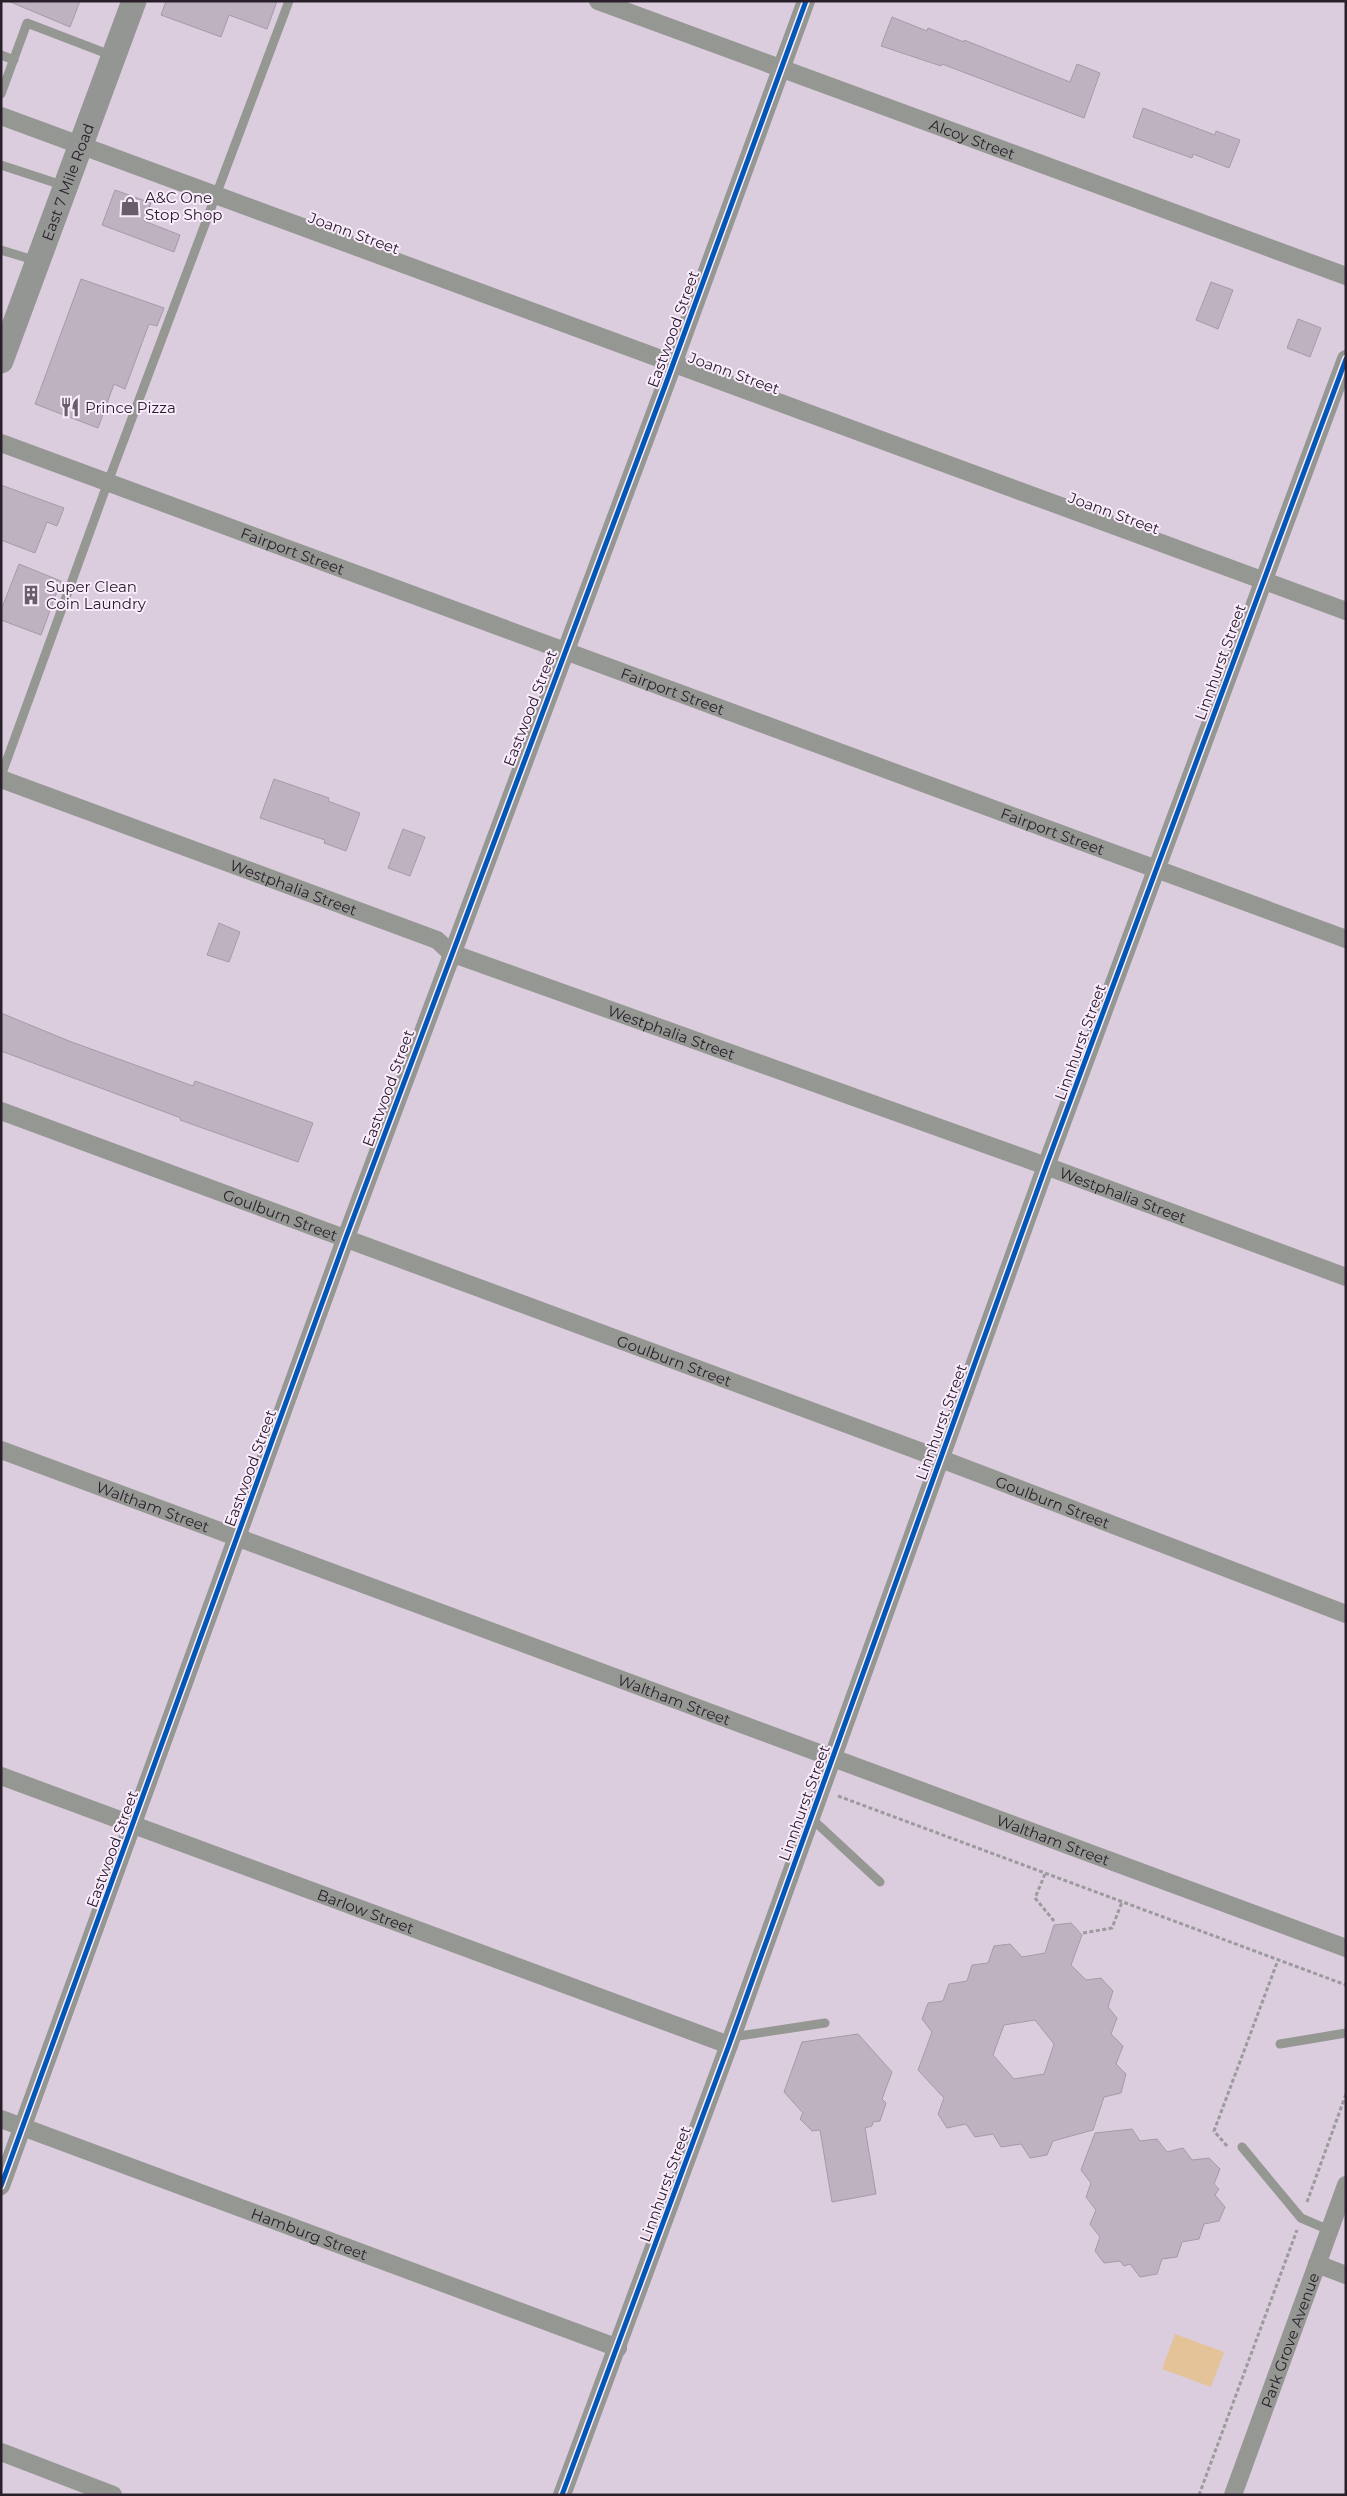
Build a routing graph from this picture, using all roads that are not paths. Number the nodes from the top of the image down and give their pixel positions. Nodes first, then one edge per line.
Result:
1 (134, 1) edge
2 (289, 1) edge
3 (598, 1) edge
4 (806, 1) edge
5 (1, 55) edge
6 (113, 56) junction
7 (14, 60) junction
8 (781, 70) junction
9 (1, 94) edge
10 (1, 116) edge
11 (80, 145) junction
12 (1, 165) edge
13 (65, 186) junction
14 (217, 195) junction
15 (1, 250) edge
16 (38, 262) junction
17 (1346, 276) edge
18 (1346, 359) edge
19 (1, 361) edge
20 (674, 364) junction
21 (1, 443) edge
22 (108, 482) junction
23 (1263, 581) junction
24 (1346, 611) edge
25 (564, 651) junction
26 (1, 778) edge
27 (1157, 869) junction
28 (1346, 940) edge
29 (451, 952) junction
30 (1, 1111) edge
31 (1046, 1166) junction
32 (345, 1240) junction
33 (1346, 1276) edge
34 (1, 1450) edge
35 (941, 1459) junction
36 (238, 1537) junction
37 (1346, 1614) edge
38 (833, 1758) junction
39 (1, 1776) edge
40 (812, 1818) junction
41 (134, 1825) junction
42 (880, 1882) dead end
43 (1346, 1948) edge
44 (825, 2023) dead end
45 (1346, 2033) edge
46 (731, 2041) junction
47 (1280, 2044) dead end
48 (1, 2119) edge
49 (23, 2127) junction
50 (1242, 2147) dead end
51 (1, 2186) edge
52 (1346, 2186) edge
53 (1329, 2230) junction
54 (1317, 2264) junction
55 (1346, 2275) edge
56 (618, 2348) junction
57 (1, 2452) edge
58 (113, 2495) edge
59 (562, 2495) edge
60 (1233, 2495) edge

1 - 6 street, East 7 Mile Road
2 - 14 lane
3 - 8 street, Alcoy Street
4 - 8 street, Eastwood Street
5 - 7 lane
6 - 7 lane
6 - 11 street, East 7 Mile Road
7 - 9 lane
8 - 17 street, Alcoy Street
8 - 20 street, Eastwood Street
10 - 11 street, Joann Street
11 - 13 street, East 7 Mile Road
11 - 14 street, Joann Street
12 - 13 lane
13 - 16 street, East 7 Mile Road
14 - 20 street, Joann Street
14 - 22 lane
15 - 16 lane
16 - 19 street, East 7 Mile Road
18 - 23 street, Linnhurst Street
20 - 23 street, Joann Street
20 - 25 street, Eastwood Street
21 - 22 street, Fairport Street
22 - 25 street, Fairport Street
22 - 26 lane
23 - 24 street, Joann Street
23 - 27 street, Linnhurst Street
25 - 27 street, Fairport Street
25 - 29 street, Eastwood Street
26 - 29 street, Westphalia Street
27 - 28 street, Fairport Street
27 - 31 street, Linnhurst Street
29 - 31 street, Westphalia Street
29 - 32 street, Eastwood Street
30 - 32 street, Goulburn Street
31 - 33 street, Westphalia Street
31 - 35 street, Linnhurst Street
32 - 35 street, Goulburn Street
32 - 36 street, Eastwood Street
34 - 36 street, Waltham Street
35 - 37 street, Goulburn Street
35 - 38 street, Linnhurst Street
36 - 38 street, Waltham Street
36 - 41 street, Eastwood Street
38 - 40 street, Linnhurst Street
38 - 43 street, Waltham Street
39 - 41 street, Barlow Street
40 - 42 lane
40 - 46 street, Linnhurst Street
41 - 46 street, Barlow Street
41 - 49 street, Eastwood Street
44 - 46 lane
45 - 47 lane
46 - 56 street, Linnhurst Street
48 - 49 street, Hamburg Street
49 - 51 street, Eastwood Street
49 - 56 street, Hamburg Street
50 - 53 lane
52 - 53 street, Park Grove Avenue
53 - 54 street, Park Grove Avenue
54 - 55 street
54 - 60 street, Park Grove Avenue
56 - 59 street, Linnhurst Street
57 - 58 street

